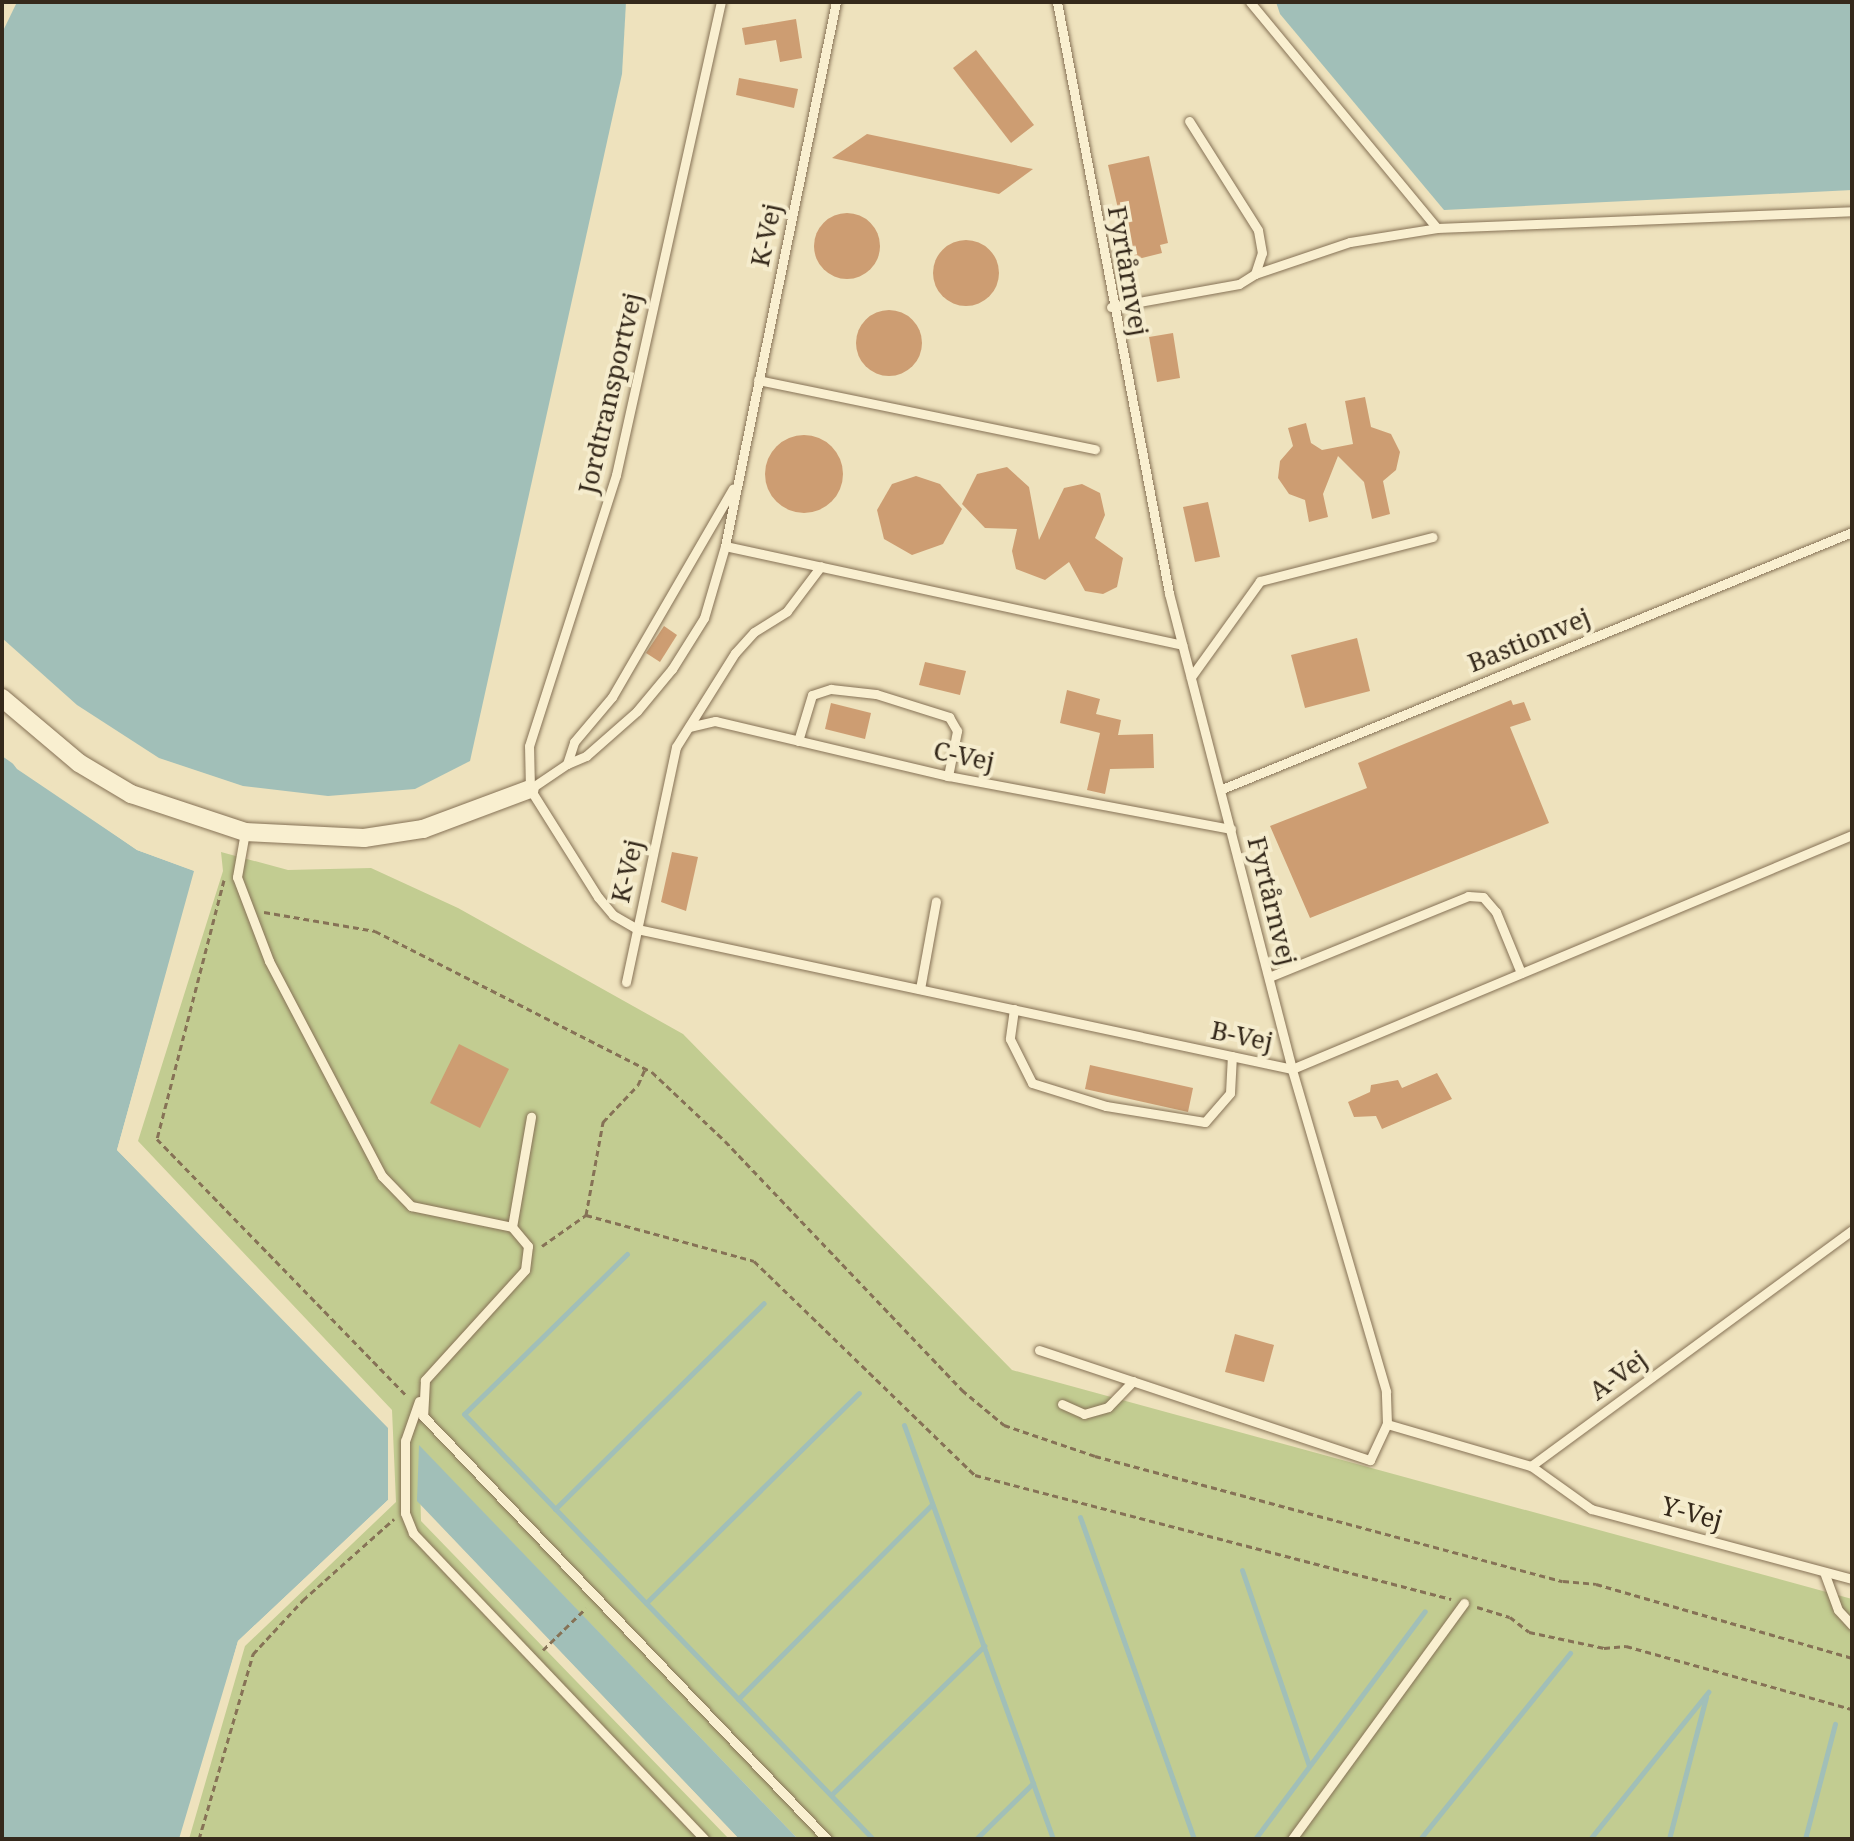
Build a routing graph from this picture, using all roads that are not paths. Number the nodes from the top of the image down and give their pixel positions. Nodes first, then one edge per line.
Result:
1 (721, 2) edge
2 (836, 2) edge
3 (1057, 2) edge
4 (1250, 2) edge
5 (1189, 121) dead end
6 (1852, 211) edge
7 (1437, 228) junction
8 (1255, 274) junction
9 (1111, 307) junction
10 (758, 380) junction
11 (1095, 449) dead end
12 (739, 477) junction
13 (1852, 532) edge
14 (1432, 537) dead end
15 (725, 546) junction
16 (821, 566) junction
17 (1182, 645) junction
18 (1191, 677) junction
19 (2, 698) edge
20 (689, 727) junction
21 (798, 741) junction
22 (567, 764) junction
23 (948, 776) junction
24 (530, 789) junction
25 (1222, 789) junction
26 (1231, 829) junction
27 (245, 832) junction
28 (1852, 835) edge
29 (936, 901) dead end
30 (637, 929) junction
31 (1521, 973) junction
32 (1269, 977) junction
33 (626, 982) dead end
34 (920, 989) junction
35 (1014, 1009) junction
36 (1232, 1056) junction
37 (1292, 1069) junction
38 (531, 1117) dead end
39 (512, 1227) junction
40 (1852, 1230) edge
41 (1039, 1350) dead end
42 (1133, 1381) junction
43 (419, 1401) junction
44 (1062, 1404) dead end
45 (1387, 1424) junction
46 (1531, 1466) junction
47 (1824, 1572) junction
48 (1852, 1579) edge
49 (1464, 1603) road end
50 (1852, 1625) edge
51 (704, 1839) edge
52 (827, 1839) edge
53 (1292, 1839) edge

1 - 24 lane, Jordtransportvej
2 - 10 lane, K-Vej
3 - 9 lane, Fyrtårnvej
4 - 7 lane
5 - 8 lane
6 - 7 lane
7 - 8 lane
8 - 9 lane
9 - 17 lane, Fyrtårnvej
10 - 11 lane
10 - 12 lane, K-Vej
12 - 15 lane, K-Vej
12 - 22 lane, K-Vej
13 - 25 lane, Bastionvej
14 - 18 lane
15 - 16 lane
15 - 22 lane, K-Vej
16 - 17 lane
16 - 20 lane, K-Vej
17 - 18 lane, Fyrtårnvej
18 - 25 lane, Fyrtårnvej
19 - 27 street
20 - 21 lane, C-Vej
20 - 30 lane, K-Vej
21 - 23 lane, C-Vej
21 - 23 lane
22 - 24 lane, K-Vej
23 - 26 lane, C-Vej
24 - 27 street
24 - 30 lane
25 - 26 lane, Fyrtårnvej
26 - 32 lane, Fyrtårnvej
27 - 39 lane
28 - 31 lane, B-Vej
29 - 34 lane
30 - 33 lane, K-Vej
30 - 34 lane, B-Vej
31 - 32 lane
31 - 37 lane, B-Vej
32 - 37 lane, Fyrtårnvej
34 - 35 lane, B-Vej
35 - 36 lane, B-Vej
35 - 36 lane
36 - 37 lane, B-Vej
37 - 45 lane, Fyrtårnvej
38 - 39 lane
39 - 43 lane
40 - 46 lane, A-Vej
41 - 42 lane, Fyrtårnvej
42 - 44 lane
42 - 45 lane, Fyrtårnvej
43 - 51 lane
43 - 52 lane
45 - 46 lane
46 - 47 lane, Y-Vej
47 - 48 lane, Y-Vej
47 - 50 lane
49 - 53 lane

